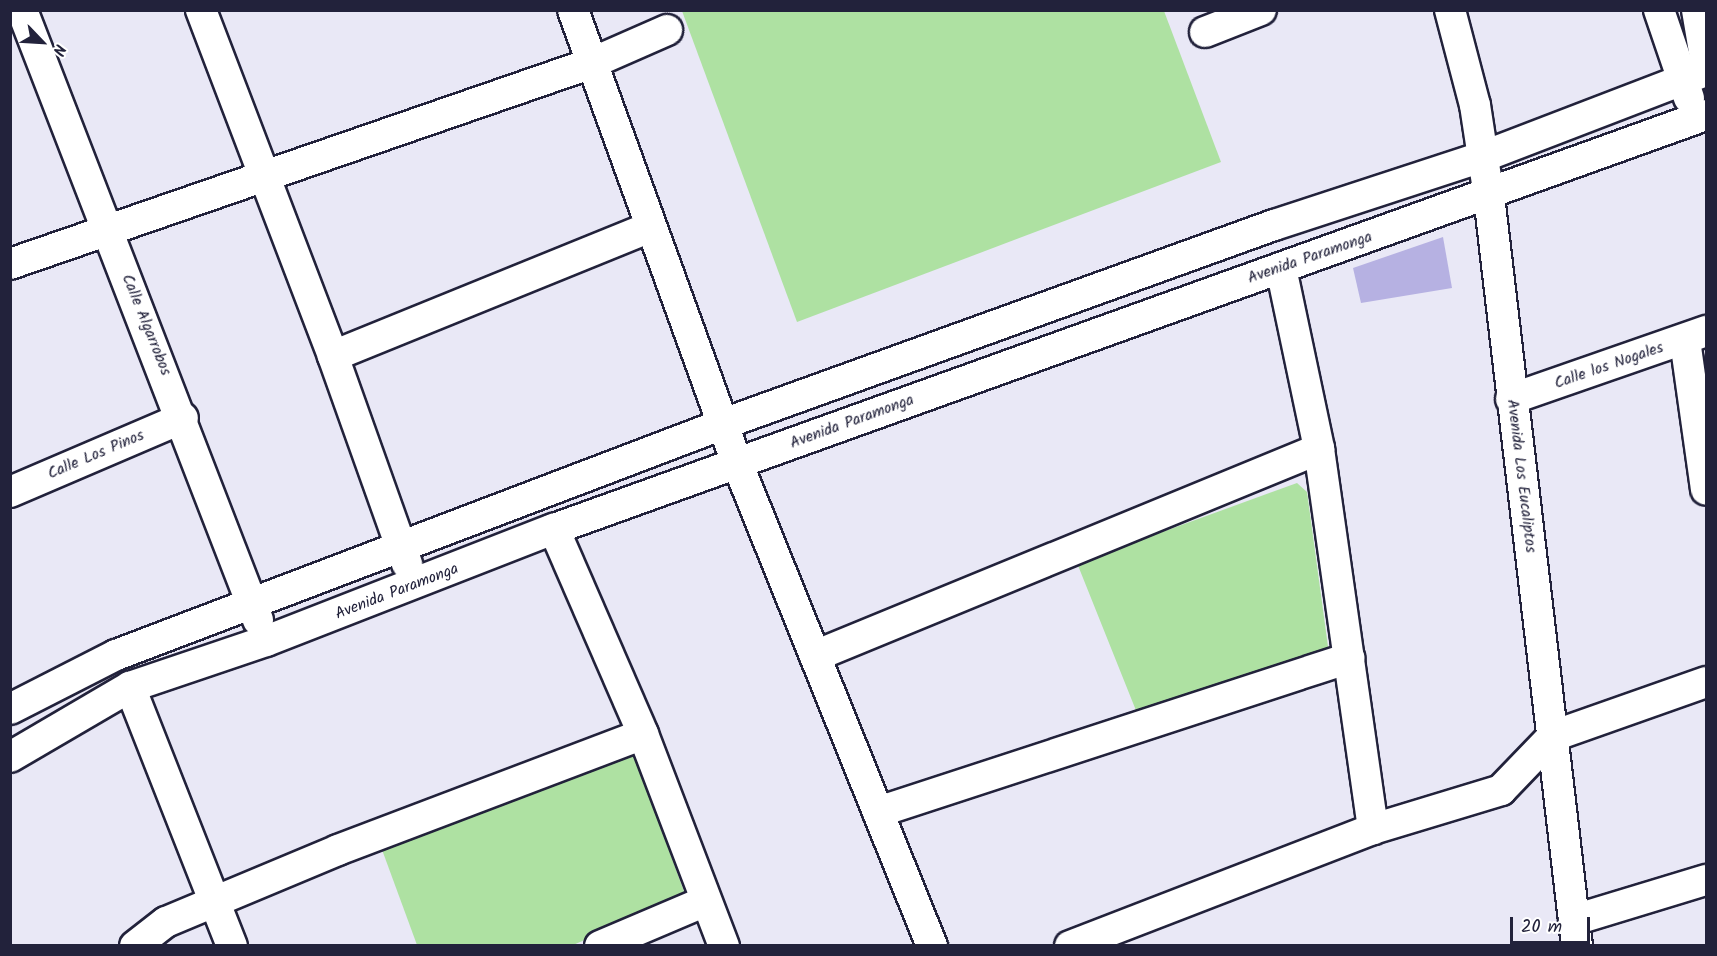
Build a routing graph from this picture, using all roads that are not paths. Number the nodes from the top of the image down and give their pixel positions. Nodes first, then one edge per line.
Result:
1 (201, 10) edge
2 (573, 10) edge
3 (1261, 10) edge
4 (1450, 10) edge
5 (1659, 10) edge
6 (1697, 10) edge
7 (666, 30) dead end
8 (21, 31) edge
9 (1205, 32) dead end
10 (592, 63) junction
11 (1699, 71) edge
12 (1700, 118) edge
13 (1482, 157) junction
14 (266, 176) junction
15 (1490, 196) junction
16 (650, 227) junction
17 (107, 228) junction
18 (10, 264) edge
19 (1281, 268) junction
20 (1696, 336) edge
21 (333, 356) junction
22 (1511, 399) junction
23 (183, 418) junction
24 (723, 424) junction
25 (1319, 449) junction
26 (738, 465) junction
27 (1707, 490) edge
28 (10, 492) edge
29 (554, 529) junction
30 (400, 546) junction
31 (414, 586) junction
32 (251, 603) junction
33 (266, 641) junction
34 (815, 656) junction
35 (1349, 658) junction
36 (1707, 682) edge
37 (130, 687) junction
38 (10, 709) edge
39 (643, 734) junction
40 (1554, 736) junction
41 (10, 757) edge
42 (878, 812) junction
43 (1373, 829) junction
44 (1707, 880) edge
45 (706, 901) junction
46 (214, 902) junction
47 (1576, 933) edge
48 (135, 945) edge
49 (232, 945) edge
50 (600, 945) edge
51 (724, 945) edge
52 (932, 945) edge
53 (1070, 945) edge

1 - 14 street
2 - 10 street
3 - 9 street
4 - 13 street, Avenida Los Eucaliptos
5 - 11 street
6 - 11 street
7 - 10 street
8 - 17 street, Calle Algarrobos
10 - 14 street
10 - 16 street
11 - 12 street
11 - 13 street
12 - 15 street, Avenida Paramonga
13 - 15 street, Avenida Los Eucaliptos
13 - 24 street
14 - 17 street
14 - 21 street
15 - 19 street, Avenida Paramonga
15 - 22 street, Avenida Los Eucaliptos
16 - 21 street
16 - 24 street
17 - 18 street
17 - 23 street, Calle Algarrobos
19 - 25 street
19 - 26 street, Avenida Paramonga
20 - 22 street, Calle los Nogales
20 - 27 street
21 - 30 street
22 - 40 street, Avenida Los Eucaliptos
23 - 28 street, Calle Los Pinos
23 - 32 street, Calle Algarrobos
24 - 26 street
24 - 30 street
25 - 34 street
25 - 35 street
26 - 29 street, Avenida Paramonga
26 - 34 street
29 - 31 street, Avenida Paramonga
29 - 39 street
30 - 31 street
30 - 32 street
31 - 33 street, Avenida Paramonga
32 - 33 street, Calle Algarrobos
32 - 38 street
33 - 37 street, Avenida Paramonga
34 - 42 street
35 - 42 street
35 - 43 street
36 - 40 street
37 - 41 street, Avenida Paramonga
37 - 46 street
39 - 45 street
39 - 46 street
40 - 43 street
40 - 47 street, Avenida Los Eucaliptos
42 - 52 street
43 - 53 street
44 - 47 street
45 - 50 street
45 - 51 street
46 - 48 street
46 - 49 street

